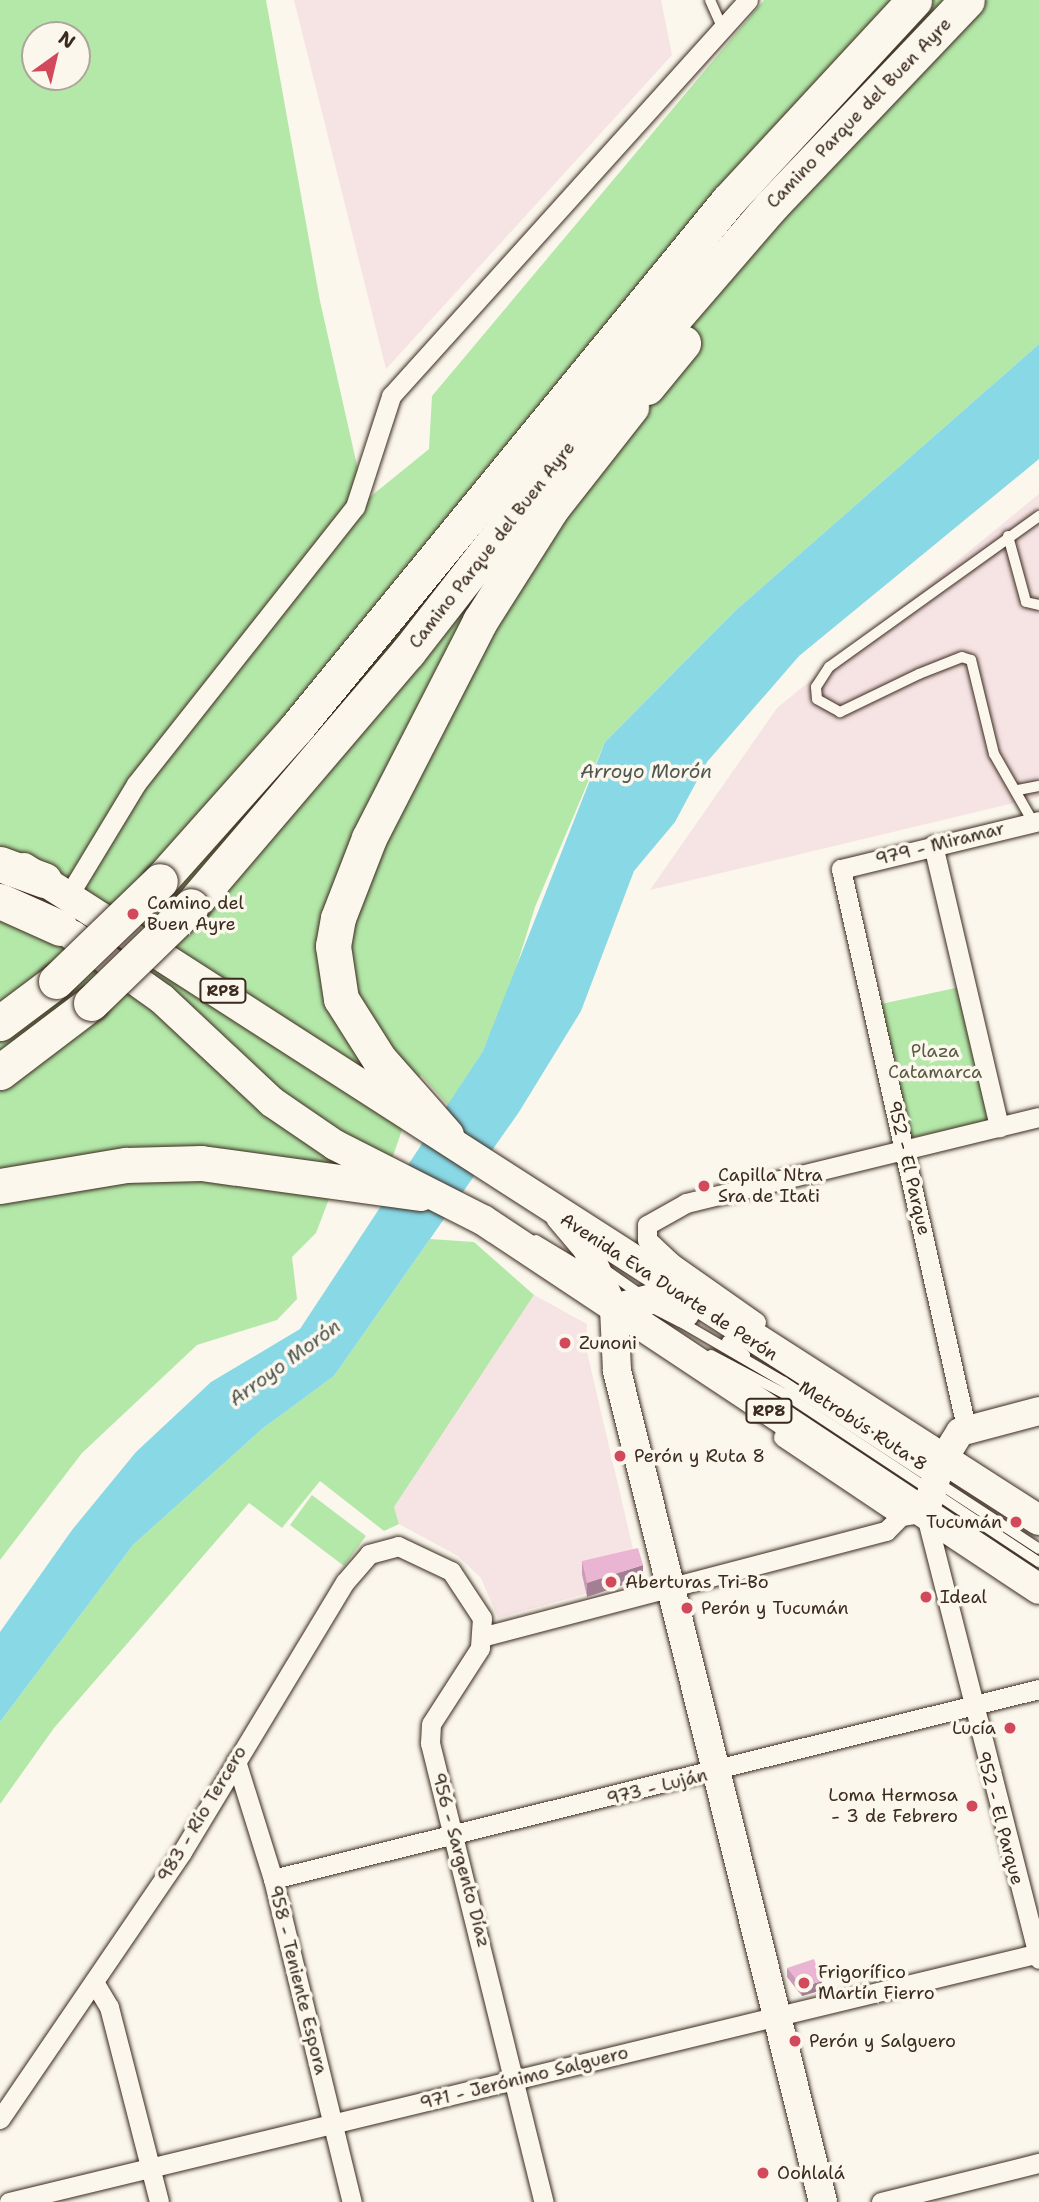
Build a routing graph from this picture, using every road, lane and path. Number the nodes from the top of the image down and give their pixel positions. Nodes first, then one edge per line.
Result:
1 (710, 0) edge
2 (716, 0) edge
3 (748, 0) edge
4 (914, 0) edge
5 (967, 0) edge
6 (722, 27) junction
7 (921, 46) junction
8 (1039, 516) edge
9 (1008, 537) junction
10 (1039, 605) edge
11 (1039, 786) edge
12 (1018, 790) junction
13 (1036, 821) edge
14 (933, 845) junction
15 (0, 853) edge
16 (0, 864) edge
17 (841, 869) joint
18 (0, 884) edge
19 (57, 887) junction
20 (0, 901) edge
21 (60, 928) junction
22 (0, 1023) edge
23 (0, 1072) edge
24 (405, 1101) junction
25 (1039, 1117) edge
26 (999, 1127) junction
27 (446, 1135) joint
28 (906, 1150) junction
29 (359, 1170) junction
30 (0, 1186) edge
31 (420, 1193) joint
32 (560, 1216) junction
33 (483, 1220) junction
34 (590, 1255) junction
35 (602, 1281) junction
36 (636, 1306) junction
37 (665, 1324) dead end
38 (773, 1365) junction
39 (1039, 1411) edge
40 (966, 1427) junction
41 (928, 1492) junction
42 (1039, 1520) edge
43 (1039, 1549) edge
44 (1039, 1562) edge
45 (670, 1588) junction
46 (1039, 1589) edge
47 (485, 1636) junction
48 (1039, 1689) edge
49 (970, 1708) junction
50 (236, 1761) junction
51 (715, 1773) junction
52 (457, 1836) junction
53 (274, 1879) junction
54 (1039, 1956) edge
55 (94, 1982) junction
56 (780, 2016) junction
57 (516, 2079) junction
58 (0, 2119) edge
59 (334, 2124) junction
60 (1039, 2163) edge
61 (150, 2165) junction
62 (9, 2202) edge
63 (159, 2202) edge
64 (352, 2202) edge
65 (544, 2202) edge
66 (824, 2202) edge
67 (881, 2202) edge

1 - 6 lane
2 - 6 lane
3 - 6 street
4 - 22 highway, Camino Parque del Buen Ayre, bridge
5 - 7 highway, Camino Parque del Buen Ayre
6 - 19 street
7 - 23 highway, Camino Parque del Buen Ayre, bridge
7 - 24 highway
8 - 9 lane
9 - 10 lane
9 - 12 lane
11 - 12 lane
12 - 13 lane
13 - 14 street, 979 - Miramar
14 - 17 street, 979 - Miramar
14 - 26 street
15 - 19 main road, RP8
16 - 19 highway
17 - 28 street, 952 - El Parque
18 - 21 main road, RP8
19 - 24 main road, RP8
20 - 21 highway
21 - 29 main road, RP8
24 - 27 highway
25 - 26 street
26 - 28 street
27 - 32 main road, Avenida Eva Duarte de Perón / RP8
28 - 40 street, 952 - El Parque
28 - 41 street, Avenida Eva Duarte de Perón
29 - 30 highway
29 - 31 highway
31 - 33 main road, Avenida Eva Duarte de Perón / RP8
32 - 34 main road
32 - 38 main road, Avenida Eva Duarte de Perón / RP8
33 - 35 lane
33 - 36 main road, Avenida Eva Duarte de Perón / RP8
34 - 35 main road
34 - 36 lane
35 - 36 main road
36 - 38 lane
36 - 38 main road
36 - 41 main road, Avenida Eva Duarte de Perón / RP8
36 - 45 main road
37 - 41 lane, Metrobús Ruta 8
38 - 41 main road, Avenida Eva Duarte de Perón / RP8
39 - 40 main road
40 - 41 main road
41 - 42 main road, Avenida Eva Duarte de Perón / RP8
41 - 43 lane, Metrobús Ruta 8
41 - 44 lane, Metrobús Ruta 8
41 - 45 street
41 - 46 main road, Avenida Eva Duarte de Perón / RP8
41 - 49 street, 952 - El Parque
45 - 47 street
45 - 51 main road
47 - 50 street, 983 - Río Tercero
47 - 52 street, 956 - Sargento Díaz
48 - 49 street, 973 - Luján
49 - 51 street, 973 - Luján
49 - 54 street, 952 - El Parque
50 - 53 street, 958 - Teniente Espora
50 - 55 street, 983 - Río Tercero
51 - 52 street, 973 - Luján
51 - 56 main road
52 - 53 street, 973 - Luján
52 - 57 street, 956 - Sargento Díaz
53 - 59 street, 958 - Teniente Espora
54 - 56 street, 971 - Jerónimo Salguero
55 - 58 street, 983 - Río Tercero
55 - 61 street
56 - 57 street, 971 - Jerónimo Salguero
56 - 66 main road
57 - 59 street, 971 - Jerónimo Salguero
57 - 65 street, 956 - Sargento Díaz
59 - 61 street, 971 - Jerónimo Salguero
59 - 64 street, 958 - Teniente Espora
60 - 67 street
61 - 62 street, 971 - Jerónimo Salguero
61 - 63 street

